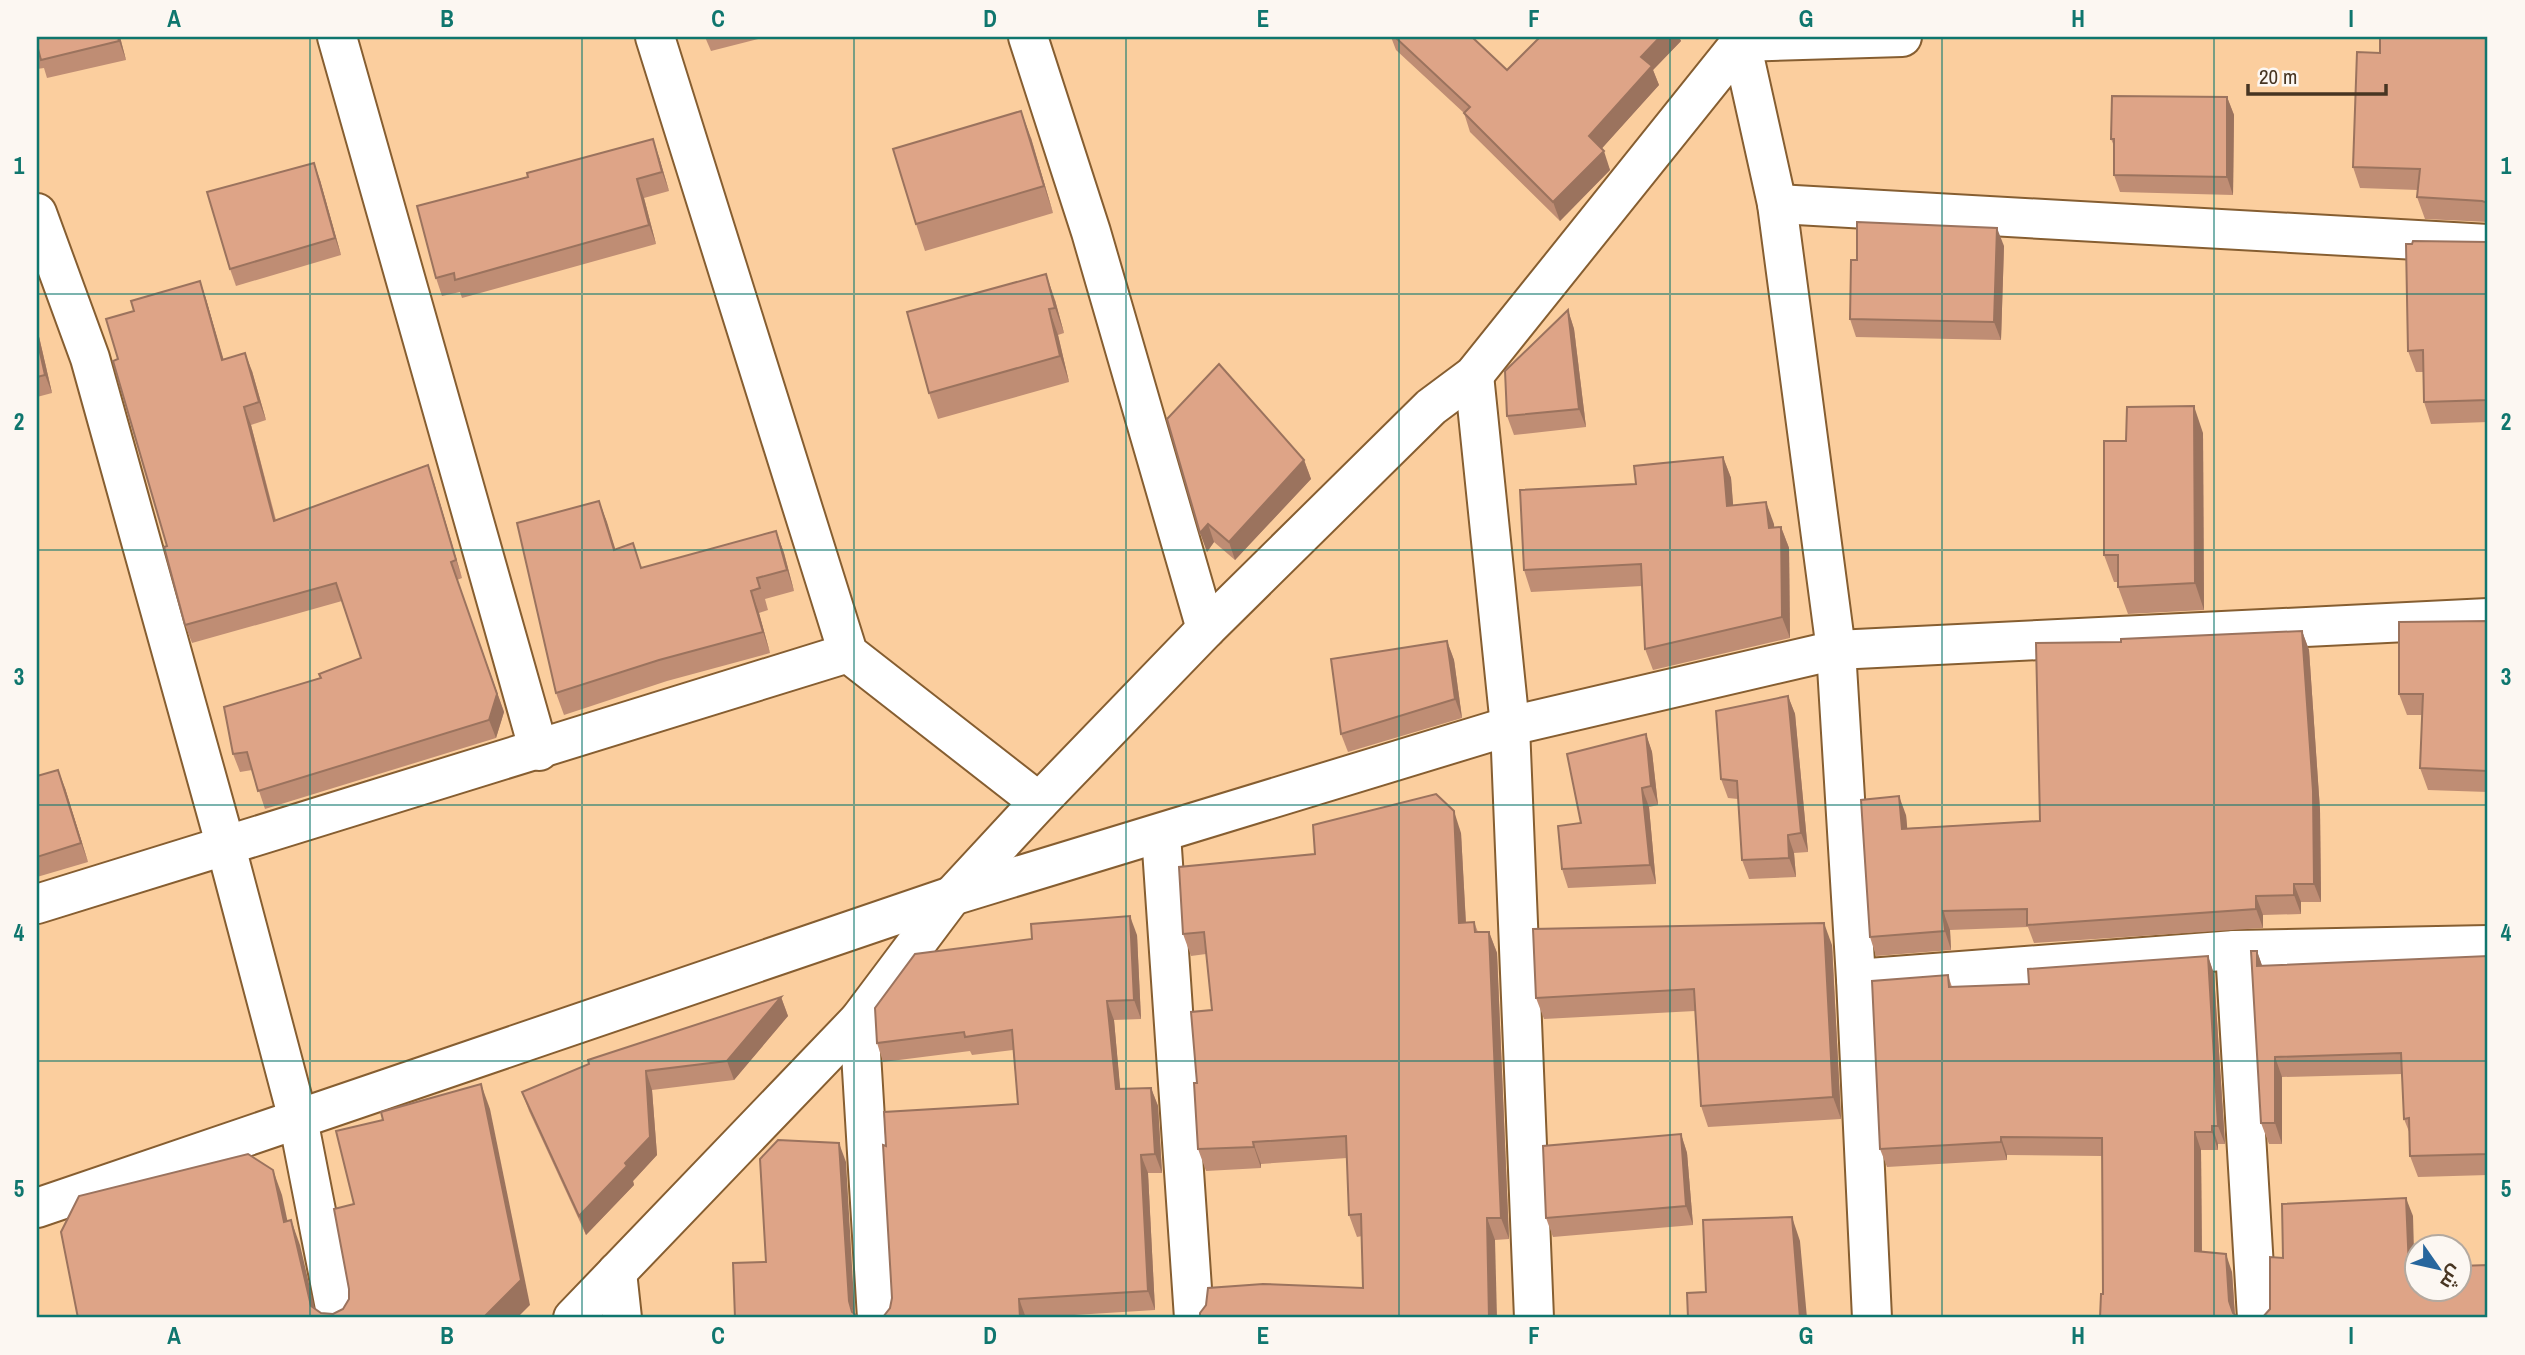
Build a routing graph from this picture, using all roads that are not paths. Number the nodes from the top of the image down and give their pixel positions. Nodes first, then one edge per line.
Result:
1 (337, 37) edge
2 (655, 37) edge
3 (1028, 37) edge
4 (1902, 37) edge
5 (1741, 42) junction
6 (1777, 204) junction
7 (37, 213) edge
8 (2488, 244) edge
9 (1474, 375) junction
10 (2488, 618) edge
11 (1206, 629) junction
12 (1836, 650) junction
13 (848, 653) junction
14 (1510, 726) junction
15 (539, 751) junction
16 (1039, 802) junction
17 (1161, 834) junction
18 (226, 847) junction
19 (952, 896) junction
20 (37, 904) edge
21 (2488, 946) edge
22 (2235, 950) junction
23 (1856, 979) junction
24 (859, 1020) junction
25 (298, 1119) junction
26 (37, 1208) edge
27 (617, 1272) junction
28 (337, 1318) edge
29 (573, 1318) edge
30 (622, 1318) edge
31 (877, 1318) edge
32 (1194, 1318) edge
33 (1534, 1318) edge
34 (1872, 1318) edge
35 (2257, 1318) edge

1 - 15 street
2 - 13 street
3 - 11 street
4 - 5 street
5 - 6 street
5 - 9 street
6 - 8 street
6 - 12 street
7 - 18 street
9 - 11 street
9 - 14 street
10 - 12 street
11 - 16 street
12 - 14 street
12 - 23 street
13 - 15 street
13 - 16 street
14 - 17 street
14 - 33 street
15 - 18 street
16 - 19 street
17 - 19 street
17 - 32 street
18 - 20 street
18 - 25 street
19 - 24 street
19 - 25 street
21 - 22 street
22 - 23 street
22 - 35 street
23 - 34 street
24 - 27 street
24 - 31 street
25 - 26 street
25 - 28 street
27 - 29 street
27 - 30 street

